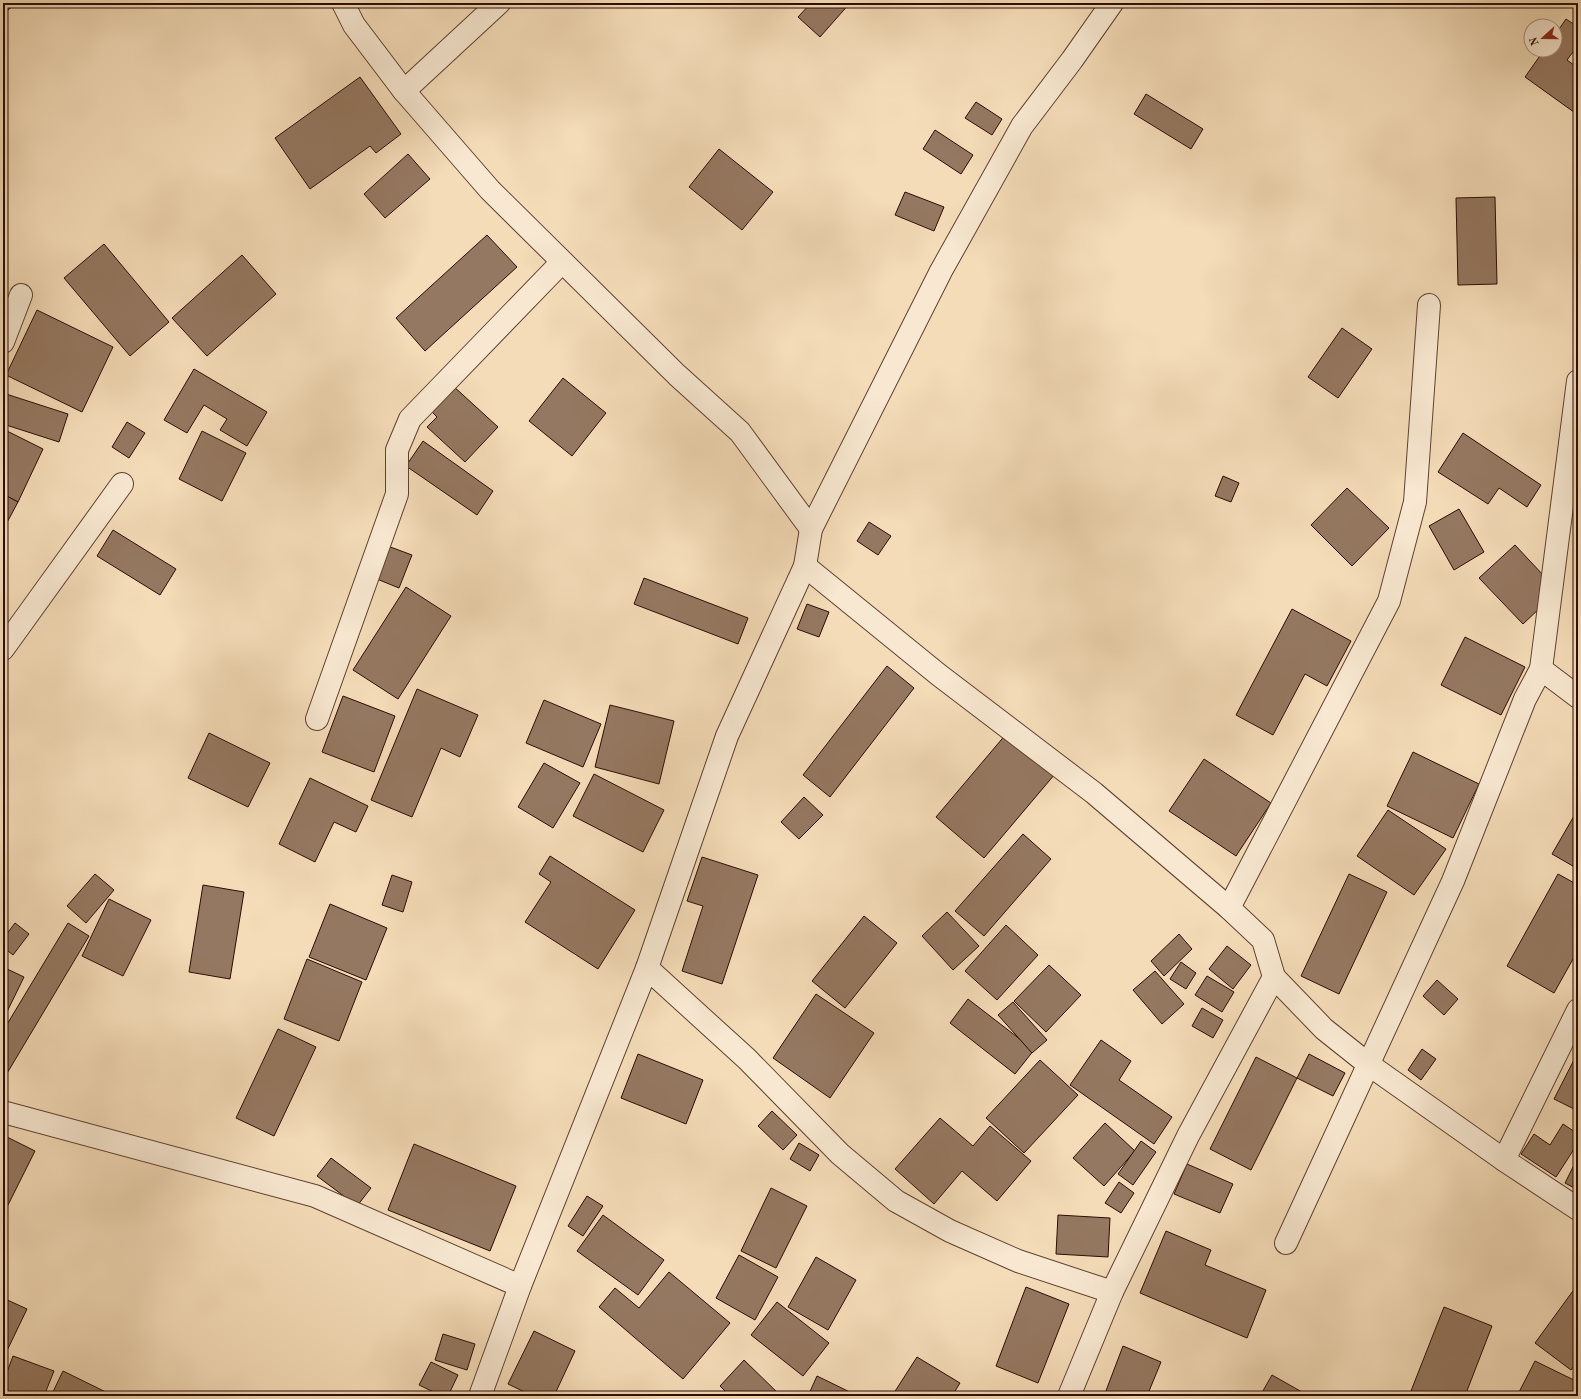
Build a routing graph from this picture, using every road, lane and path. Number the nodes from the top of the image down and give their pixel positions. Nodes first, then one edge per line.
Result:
1 (343, 3) edge
2 (499, 3) edge
3 (1112, 3) edge
4 (404, 91) junction
5 (561, 262) junction
6 (21, 295) dead end
7 (1429, 305) dead end
8 (3, 342) edge
9 (1578, 381) edge
10 (122, 484) dead end
11 (811, 529) junction
12 (805, 566) junction
13 (3, 649) edge
14 (1541, 669) junction
15 (1578, 697) edge
16 (317, 719) dead end
17 (1229, 908) junction
18 (647, 968) junction
19 (1274, 978) junction
20 (1578, 1010) edge
21 (1368, 1064) junction
22 (3, 1112) edge
23 (1504, 1160) junction
24 (1578, 1209) edge
25 (1286, 1243) dead end
26 (520, 1286) junction
27 (1112, 1292) junction
28 (480, 1396) edge
29 (1069, 1396) edge

1 - 4 street
2 - 4 street
3 - 11 street
4 - 5 street
5 - 11 street
5 - 16 street
6 - 8 street
7 - 17 street
9 - 14 street
10 - 13 street
11 - 12 street
12 - 17 street
12 - 18 street
14 - 15 street
14 - 21 street
17 - 19 street
18 - 26 street
18 - 27 street
19 - 21 street
19 - 27 street
20 - 23 street
21 - 23 street
21 - 25 street
22 - 26 street
23 - 24 street
26 - 28 street
27 - 29 street

